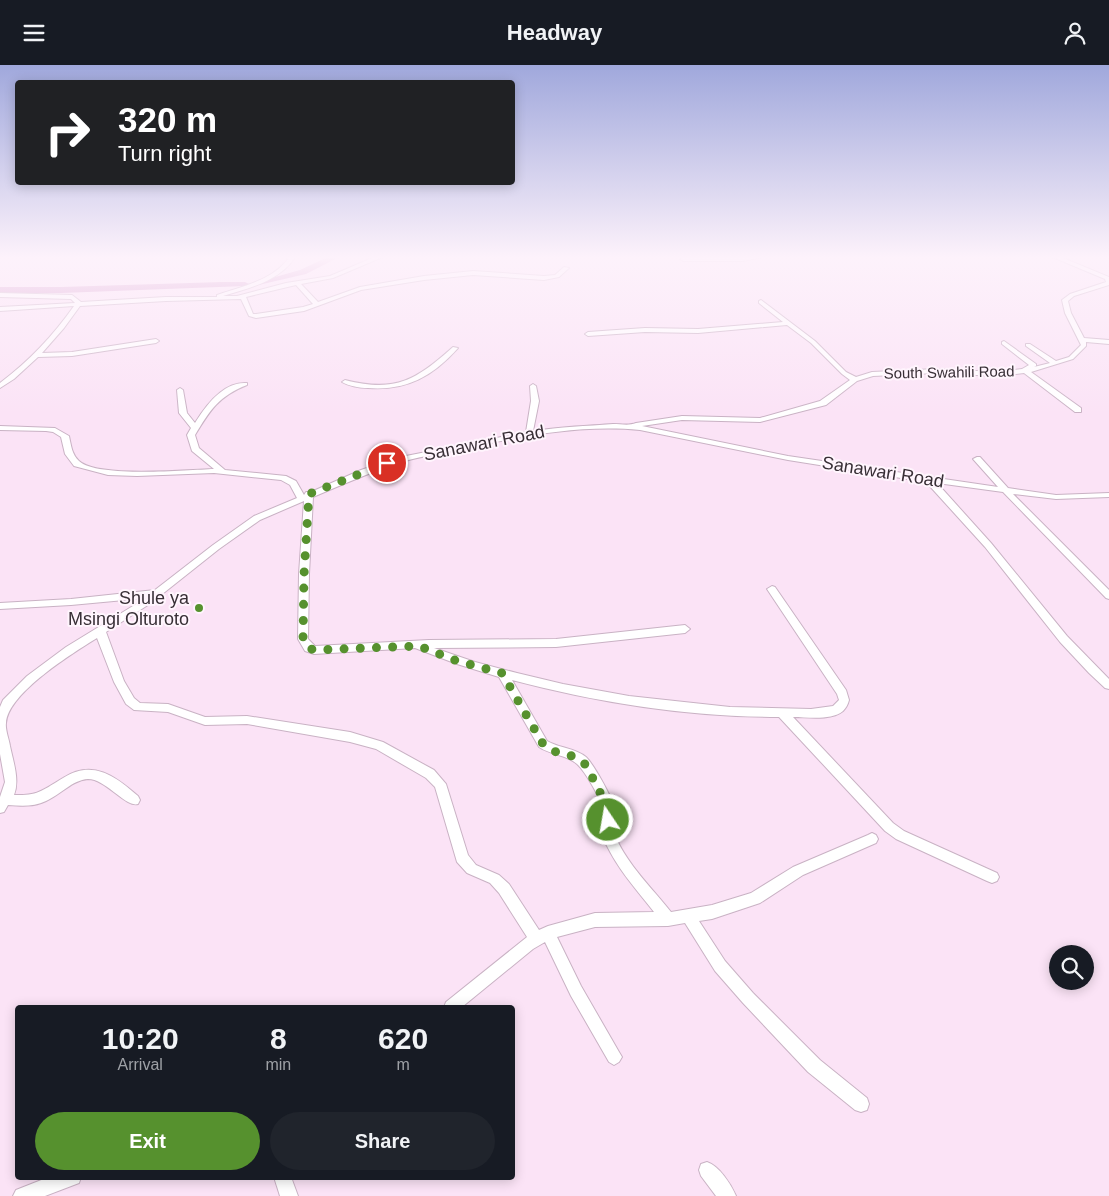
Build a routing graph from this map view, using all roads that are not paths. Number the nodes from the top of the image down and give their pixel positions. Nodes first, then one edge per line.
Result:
1 (75, 309) edge
2 (249, 309) edge
3 (305, 309) edge
4 (771, 309) edge
5 (1067, 309) edge
6 (787, 323) junction
7 (588, 334) dead end
8 (1081, 340) junction
9 (156, 341) dead end
10 (1109, 342) edge
11 (1004, 343) dead end
12 (1028, 345) dead end
13 (455, 348) dead end
14 (36, 355) junction
15 (1054, 363) junction
16 (1025, 370) junction
17 (855, 380) junction
18 (345, 382) dead end
19 (245, 384) dead end
20 (0, 386) edge
21 (533, 386) dead end
22 (180, 390) dead end
23 (1078, 410) dead end
24 (629, 427) junction
25 (0, 428) edge
26 (195, 428) junction
27 (529, 434) junction
28 (977, 459) dead end
29 (224, 473) junction
30 (929, 480) junction
31 (1004, 490) junction
32 (1109, 495) edge
33 (305, 496) junction
34 (772, 589) dead end
35 (160, 593) junction
36 (1109, 596) edge
37 (0, 606) edge
38 (685, 629) dead end
39 (100, 631) junction
40 (419, 646) junction
41 (502, 673) junction
42 (1109, 685) edge
43 (782, 713) junction
44 (134, 800) dead end
45 (3, 804) edge
46 (872, 839) dead end
47 (992, 877) dead end
48 (688, 916) junction
49 (668, 919) junction
50 (542, 936) junction
51 (454, 1005) edge
52 (614, 1057) dead end
53 (861, 1104) dead end
54 (707, 1170) dead end
55 (65, 1180) edge
56 (283, 1180) edge
57 (22, 1196) edge
58 (289, 1196) edge
59 (727, 1196) edge

1 - 14 street
2 - 3 street
4 - 6 street
5 - 8 street
6 - 7 street
6 - 17 street
8 - 10 street
8 - 15 street, South Swahili Road
9 - 14 street
11 - 16 street
12 - 15 street
13 - 18 street
14 - 20 street
15 - 16 street, South Swahili Road
16 - 17 street, South Swahili Road
16 - 23 street
17 - 24 street, South Swahili Road
19 - 26 street
21 - 27 street
22 - 26 street
24 - 27 street, Sanawari Road
24 - 30 street, Sanawari Road
25 - 29 street
26 - 29 street
27 - 33 street, Sanawari Road
28 - 31 street
29 - 33 street
30 - 31 street, Sanawari Road
30 - 42 street
31 - 32 street, Sanawari Road
31 - 36 street
33 - 35 street, Sanawari Road
33 - 40 street
34 - 43 street
35 - 37 street
35 - 39 street, Sanawari Road
38 - 40 street
39 - 45 street, Sanawari Road
39 - 50 street
40 - 41 street
41 - 43 street
41 - 49 street
43 - 47 street
44 - 45 street
46 - 48 street
48 - 49 street
48 - 53 street
49 - 50 street
50 - 51 street
50 - 52 street
54 - 59 street
55 - 57 street
56 - 58 street

